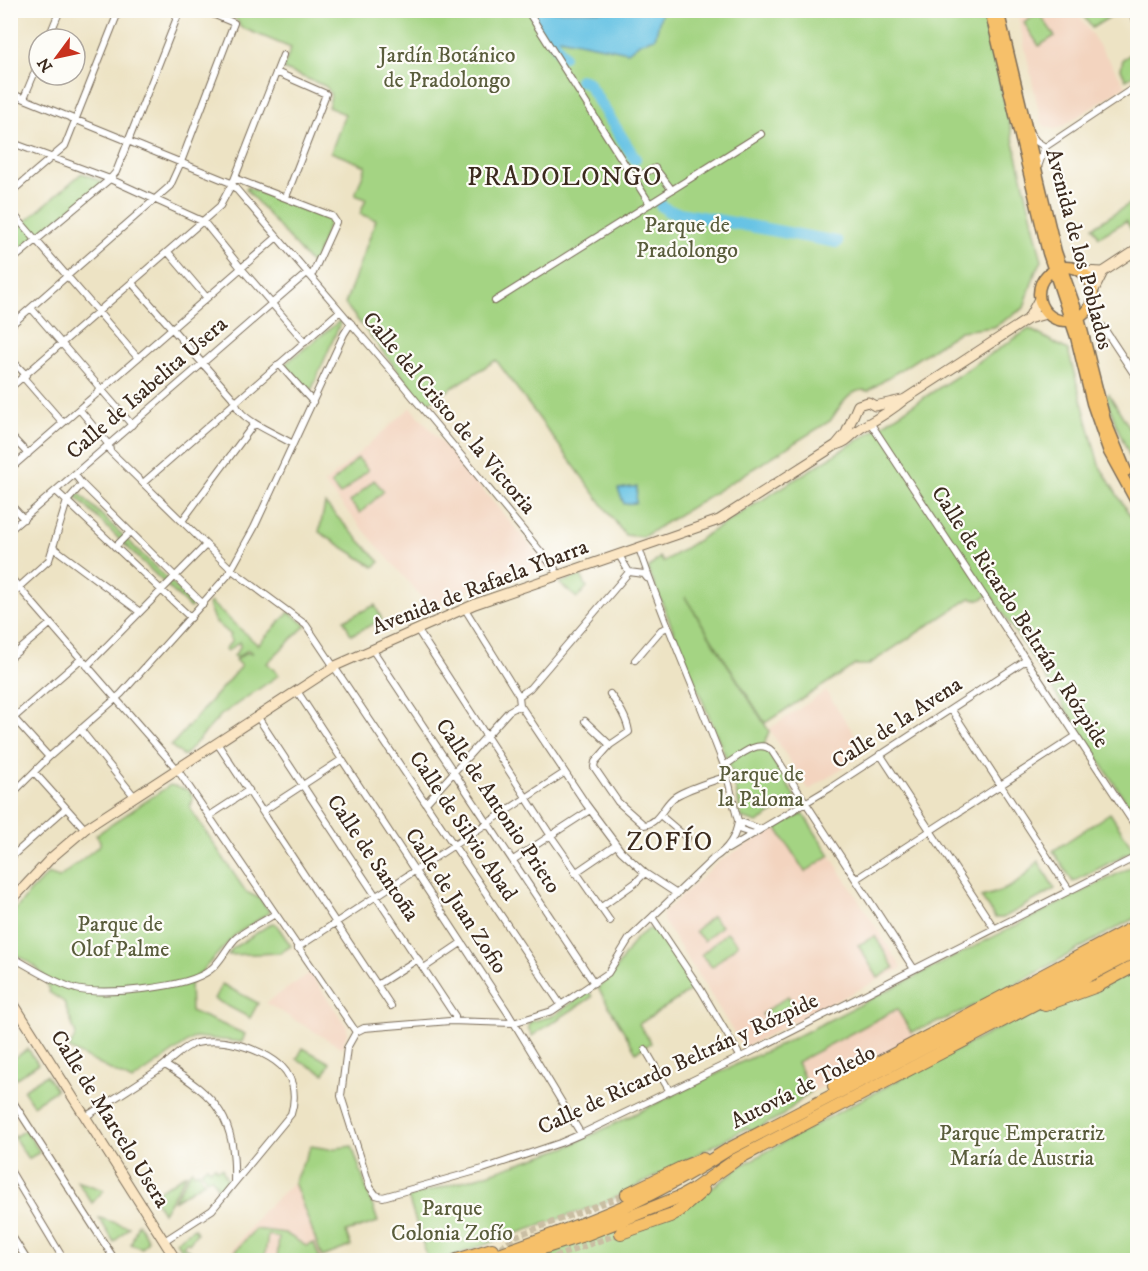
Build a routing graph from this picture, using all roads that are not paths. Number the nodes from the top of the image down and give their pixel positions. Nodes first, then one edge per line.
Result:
1 (60, 10) edge
2 (119, 10) edge
3 (180, 10) edge
4 (203, 10) edge
5 (527, 10) edge
6 (990, 10) edge
7 (998, 10) edge
8 (1129, 10) edge
9 (1137, 24) edge
10 (53, 27) edge
11 (283, 55) dead end
12 (276, 72) junction
13 (1137, 85) edge
14 (29, 87) edge
15 (10, 93) edge
16 (24, 98) junction
17 (76, 119) junction
18 (761, 134) dead end
19 (129, 141) junction
20 (10, 142) edge
21 (1035, 150) junction
22 (52, 157) junction
23 (181, 162) junction
24 (634, 178) junction
25 (110, 179) junction
26 (233, 182) junction
27 (672, 190) junction
28 (10, 193) edge
29 (286, 197) junction
30 (157, 199) junction
31 (650, 204) junction
32 (10, 210) edge
33 (204, 222) junction
34 (277, 237) junction
35 (36, 240) junction
36 (1134, 251) edge
37 (168, 252) junction
38 (10, 262) edge
39 (1137, 264) edge
40 (241, 268) junction
41 (1057, 268) junction
42 (1082, 271) junction
43 (1103, 272) junction
44 (309, 274) junction
45 (67, 276) junction
46 (132, 283) junction
47 (1093, 292) junction
48 (207, 298) junction
49 (1039, 299) junction
50 (495, 301) dead end
51 (272, 304) junction
52 (31, 308) junction
53 (340, 311) junction
54 (98, 312) junction
55 (1046, 314) junction
56 (1028, 319) junction
57 (1075, 319) junction
58 (351, 323) junction
59 (10, 326) edge
60 (1103, 327) dead end
61 (172, 329) junction
62 (305, 342) junction
63 (62, 344) junction
64 (10, 358) edge
65 (138, 358) junction
66 (203, 363) junction
67 (279, 364) junction
68 (24, 376) junction
69 (1137, 380) edge
70 (10, 388) edge
71 (102, 390) junction
72 (905, 399) junction
73 (236, 402) junction
74 (313, 402) junction
75 (875, 406) junction
76 (79, 409) junction
77 (854, 417) junction
78 (63, 423) junction
79 (870, 423) junction
80 (254, 424) junction
81 (132, 425) junction
82 (10, 435) edge
83 (293, 444) junction
84 (110, 445) junction
85 (836, 445) junction
86 (28, 454) junction
87 (10, 469) edge
88 (75, 475) junction
89 (143, 483) junction
90 (82, 484) junction
91 (56, 491) junction
92 (1137, 492) edge
93 (67, 501) junction
94 (10, 504) edge
95 (1137, 505) edge
96 (24, 519) junction
97 (182, 521) junction
98 (10, 530) edge
99 (130, 532) junction
100 (206, 544) junction
101 (115, 547) junction
102 (54, 548) junction
103 (639, 548) junction
104 (619, 555) junction
105 (646, 569) junction
106 (232, 570) junction
107 (629, 572) junction
108 (558, 575) junction
109 (10, 577) edge
110 (175, 577) junction
111 (650, 581) junction
112 (19, 588) junction
113 (161, 590) junction
114 (10, 595) edge
115 (202, 604) junction
116 (465, 609) junction
117 (140, 612) junction
118 (191, 618) junction
119 (50, 624) junction
120 (668, 627) junction
121 (417, 629) junction
122 (372, 649) junction
123 (10, 658) edge
124 (81, 659) junction
125 (635, 660) dead end
126 (1026, 660) junction
127 (87, 666) junction
128 (335, 666) junction
129 (297, 691) junction
130 (610, 694) dead end
131 (519, 696) junction
132 (115, 699) junction
133 (520, 705) junction
134 (951, 709) junction
135 (11, 716) edge
136 (257, 716) junction
137 (585, 722) dead end
138 (80, 729) junction
139 (1076, 736) junction
140 (486, 737) junction
141 (217, 742) junction
142 (610, 744) junction
143 (880, 754) junction
144 (49, 757) junction
145 (341, 760) junction
146 (724, 766) junction
147 (177, 769) junction
148 (34, 772) junction
149 (454, 772) junction
150 (564, 773) junction
151 (727, 776) junction
152 (303, 785) junction
153 (1001, 785) junction
154 (249, 790) junction
155 (12, 792) edge
156 (134, 796) junction
157 (526, 797) junction
158 (426, 803) junction
159 (806, 803) junction
160 (66, 808) junction
161 (590, 810) junction
162 (263, 811) junction
163 (660, 815) junction
164 (209, 816) junction
165 (738, 821) junction
166 (488, 823) junction
167 (760, 829) junction
168 (85, 830) junction
169 (1137, 830) edge
170 (930, 831) junction
171 (754, 834) junction
172 (551, 836) junction
173 (687, 838) dead end
174 (453, 845) junction
175 (616, 845) junction
176 (725, 851) junction
177 (1137, 856) edge
178 (10, 858) edge
179 (513, 860) junction
180 (414, 871) junction
181 (575, 873) junction
182 (645, 873) junction
183 (856, 879) junction
184 (1069, 890) junction
185 (677, 894) junction
186 (376, 896) junction
187 (10, 902) edge
188 (600, 908) junction
189 (275, 914) junction
190 (652, 917) junction
191 (610, 921) dead end
192 (336, 922) junction
193 (1137, 925) edge
194 (994, 928) junction
195 (1137, 937) edge
196 (461, 943) junction
197 (297, 948) junction
198 (1137, 950) edge
199 (10, 956) edge
200 (418, 959) junction
201 (1137, 964) edge
202 (424, 968) junction
203 (914, 969) junction
204 (594, 984) junction
205 (377, 985) junction
206 (10, 998) edge
207 (561, 1005) junction
208 (392, 1006) dead end
209 (1027, 1008) junction
210 (455, 1021) junction
211 (513, 1023) junction
212 (356, 1032) junction
213 (645, 1049) dead end
214 (740, 1056) junction
215 (165, 1065) junction
216 (669, 1090) junction
217 (10, 1097) edge
218 (85, 1117) junction
219 (778, 1124) junction
220 (581, 1134) junction
221 (729, 1149) junction
222 (10, 1170) edge
223 (716, 1173) junction
224 (234, 1183) junction
225 (627, 1194) tunnel mouth
226 (594, 1219) junction
227 (10, 1233) edge
228 (621, 1233) tunnel mouth
229 (587, 1234) junction
230 (164, 1241) junction
231 (27, 1260) edge
232 (64, 1260) edge
233 (115, 1260) edge
234 (176, 1260) edge
235 (457, 1260) edge
236 (482, 1260) edge
237 (505, 1260) edge
238 (525, 1260) edge

1 - 10 street
2 - 17 street
3 - 19 street
4 - 23 street
5 - 24 street
6 - 21 main road, Avenida de los Poblados
7 - 21 main road, Avenida de los Poblados
8 - 9 street
11 - 12 street
12 - 26 street
12 - 29 street
13 - 21 street
14 - 16 street
15 - 16 street, Calle del Cristo de la Victoria
16 - 17 street, Calle del Cristo de la Victoria
17 - 19 street, Calle del Cristo de la Victoria
17 - 22 street
18 - 27 street
19 - 23 street, Calle del Cristo de la Victoria
19 - 25 street
20 - 22 street
21 - 41 main road, Avenida de los Poblados
21 - 41 main road, Avenida de los Poblados
22 - 25 street
22 - 28 street
23 - 26 street, Calle del Cristo de la Victoria
23 - 30 street
24 - 27 street
24 - 31 street
25 - 30 street
25 - 35 street
26 - 29 street, Calle del Cristo de la Victoria
26 - 33 street
26 - 34 street, Calle del Cristo de la Victoria
27 - 31 street
29 - 44 street, Calle del Cristo de la Victoria
30 - 33 street
30 - 45 street
31 - 50 street
32 - 35 street
33 - 37 street
33 - 40 street
34 - 40 street
34 - 44 street, Calle del Cristo de la Victoria
35 - 38 street
35 - 45 street
36 - 39 street
36 - 43 main road
37 - 46 street
37 - 48 street
40 - 48 street
40 - 51 street
41 - 42 main road
41 - 49 main road, Avenida de Rafaela Ybarra
41 - 57 main road, Avenida de los Poblados
42 - 43 main road
42 - 47 main road
43 - 47 main road
44 - 51 street, Calle de Isabelita Usera
44 - 53 street, Calle del Cristo de la Victoria
45 - 52 street
45 - 54 street
46 - 54 street
46 - 61 street
47 - 57 main road
48 - 61 street
49 - 55 main road
49 - 56 main road, Avenida de Rafaela Ybarra
51 - 62 street
51 - 66 street, Calle de Isabelita Usera
52 - 59 street
52 - 63 street
53 - 58 street, Calle del Cristo de la Victoria
53 - 62 street
54 - 63 street
54 - 65 street
55 - 56 main road, Avenida de Rafaela Ybarra
55 - 57 main road
56 - 72 main road, Avenida de Rafaela Ybarra
57 - 92 main road, Avenida de los Poblados
57 - 95 main road, Avenida de los Poblados
58 - 74 street
58 - 108 street, Calle del Cristo de la Victoria
60 - 69 street
61 - 65 street
61 - 66 street
62 - 67 street
63 - 68 street
63 - 71 street
64 - 68 street
65 - 71 street
66 - 73 street
66 - 81 street, Calle de Isabelita Usera
67 - 73 street
67 - 74 street
68 - 70 street
68 - 78 street
71 - 76 street
71 - 81 street
72 - 75 main road, Avenida de Rafaela Ybarra
72 - 79 main road, Avenida de Rafaela Ybarra
73 - 80 street
73 - 89 street
74 - 83 street
75 - 77 main road, Avenida de Rafaela Ybarra
75 - 79 main road
76 - 78 street
76 - 84 street, Calle de Silvio Abad
77 - 79 main road
77 - 85 main road, Avenida de Rafaela Ybarra
78 - 86 street
79 - 85 main road, Avenida de Rafaela Ybarra
79 - 126 street, Calle de Ricardo Beltrán y Rózpide
80 - 83 street
80 - 97 street
81 - 84 street, Calle de Isabelita Usera
82 - 86 street
83 - 106 street
84 - 88 street, Calle de Isabelita Usera
84 - 89 street, Calle de Silvio Abad
85 - 103 main road, Avenida de Rafaela Ybarra
86 - 87 street
88 - 90 street
88 - 91 street, Calle de Isabelita Usera
89 - 97 street, Calle de Silvio Abad
90 - 93 street
90 - 99 street
91 - 93 street
91 - 96 street, Calle de Isabelita Usera
93 - 101 street
93 - 102 street
94 - 96 street
96 - 98 street, Calle de Isabelita Usera
97 - 100 street, Calle de Silvio Abad
99 - 101 street
99 - 110 street
100 - 106 street, Calle de Silvio Abad
100 - 110 street
101 - 113 street
102 - 112 street
102 - 117 street
103 - 104 main road, Avenida de Rafaela Ybarra
103 - 105 street
104 - 107 street
104 - 108 main road, Avenida de Rafaela Ybarra
105 - 107 street
105 - 111 street
106 - 115 street
106 - 128 street, Calle de Silvio Abad
107 - 111 street
107 - 131 street
108 - 116 main road, Avenida de Rafaela Ybarra
109 - 112 street
110 - 113 street
110 - 115 street
111 - 120 street
112 - 114 street
112 - 119 street
113 - 117 street
113 - 118 street
115 - 118 street
116 - 121 main road, Avenida de Rafaela Ybarra
116 - 131 street
117 - 127 street
118 - 132 street
119 - 123 street
119 - 124 street
120 - 125 street
120 - 146 street
121 - 122 main road, Avenida de Rafaela Ybarra
121 - 140 street
122 - 128 main road, Avenida de Rafaela Ybarra
122 - 149 street, Calle de Antonio Prieto
124 - 127 street
124 - 135 street
126 - 134 street, Calle de la Avena
126 - 139 street, Calle de Ricardo Beltrán y Rózpide
127 - 132 street
128 - 129 main road, Avenida de Rafaela Ybarra
128 - 158 street, Calle de Silvio Abad
129 - 136 main road, Avenida de Rafaela Ybarra
129 - 145 street, Calle de Juan Zofio
130 - 142 street
131 - 133 street
132 - 138 street
132 - 147 street
133 - 140 street
133 - 150 street
134 - 143 street, Calle de la Avena
134 - 153 street
135 - 144 street
136 - 141 main road, Avenida de Rafaela Ybarra
136 - 152 street, Calle de Santoña
137 - 142 street
138 - 144 street
138 - 156 street
139 - 153 street
139 - 169 street, Calle de Ricardo Beltrán y Rózpide
140 - 149 street
140 - 157 street
141 - 147 main road, Avenida de Rafaela Ybarra
141 - 154 street
142 - 163 street
143 - 159 street, Calle de la Avena
143 - 170 street
144 - 148 street
145 - 152 street
145 - 180 street, Calle de Juan Zofio
146 - 151 street
146 - 159 street
147 - 156 main road, Avenida de Rafaela Ybarra
147 - 164 street
148 - 155 street
148 - 160 street
149 - 158 street
149 - 166 street, Calle de Antonio Prieto
150 - 157 street
150 - 161 street
151 - 163 street
151 - 165 street
152 - 162 street
152 - 186 street, Calle de Santoña
153 - 170 street
153 - 184 street
154 - 162 street
154 - 164 street
156 - 168 main road, Avenida de Rafaela Ybarra
157 - 166 street
157 - 172 street
158 - 174 street, Calle de Silvio Abad
159 - 167 street, Calle de la Avena
159 - 183 street
160 - 168 street
160 - 178 street
161 - 172 street
161 - 175 street
162 - 192 street
163 - 173 street
164 - 189 street
165 - 167 street
165 - 171 street
165 - 176 street
166 - 174 street
166 - 179 street, Calle de Antonio Prieto
167 - 171 street, Calle de la Avena
168 - 187 main road, Avenida de Rafaela Ybarra
170 - 183 street
170 - 194 street
171 - 176 street, Calle de la Avena
172 - 179 street
172 - 181 street
174 - 180 street
174 - 207 street, Calle de Silvio Abad
175 - 181 street
175 - 182 street
176 - 185 street, Calle de la Avena
177 - 184 street, Calle de Ricardo Beltrán y Rózpide
179 - 204 street, Calle de Antonio Prieto
180 - 186 street
180 - 196 street, Calle de Juan Zofio
181 - 188 street
182 - 185 street
182 - 188 street
183 - 203 street
184 - 194 street, Calle de Ricardo Beltrán y Rózpide
185 - 190 street, Calle de la Avena
186 - 192 street
186 - 200 street, Calle de Santoña
188 - 191 street
189 - 197 street
189 - 199 street
190 - 204 street, Calle de la Avena
190 - 214 street
192 - 197 street
192 - 205 street
193 - 219 highway
194 - 203 street, Calle de Ricardo Beltrán y Rózpide
195 - 219 highway, Autovía de Toledo
196 - 202 street
196 - 211 street, Calle de Juan Zofio
197 - 212 street
198 - 209 highway, Autovía de Toledo
200 - 202 street, Calle de Santoña
200 - 205 street
201 - 209 highway
202 - 210 street, Calle de Santoña
203 - 214 street, Calle de Ricardo Beltrán y Rózpide
204 - 207 street, Calle de la Avena
205 - 208 street
206 - 218 main road, Calle de Marcelo Usera
207 - 211 street, Calle de la Avena
209 - 223 highway, Autovía de Toledo
210 - 211 street, Calle de la Avena
210 - 212 street, Calle de la Avena
211 - 220 street, Calle de Juan Zofio
212 - 220 street, Calle de Ricardo Beltrán y Rózpide
213 - 216 street
214 - 216 street, Calle de Ricardo Beltrán y Rózpide
215 - 218 street
215 - 224 street
215 - 224 street
216 - 220 street, Calle de Ricardo Beltrán y Rózpide
217 - 233 street
218 - 230 main road, Calle de Marcelo Usera
219 - 221 highway, Autovía de Toledo
221 - 225 highway
221 - 226 highway, Autovía de Toledo
222 - 232 street
223 - 228 highway
223 - 229 highway, Autovía de Toledo
224 - 230 street
226 - 235 highway
226 - 236 highway, Autovía de Toledo
227 - 231 street
229 - 237 highway, Autovía de Toledo
229 - 238 highway
230 - 234 main road, Calle de Marcelo Usera

